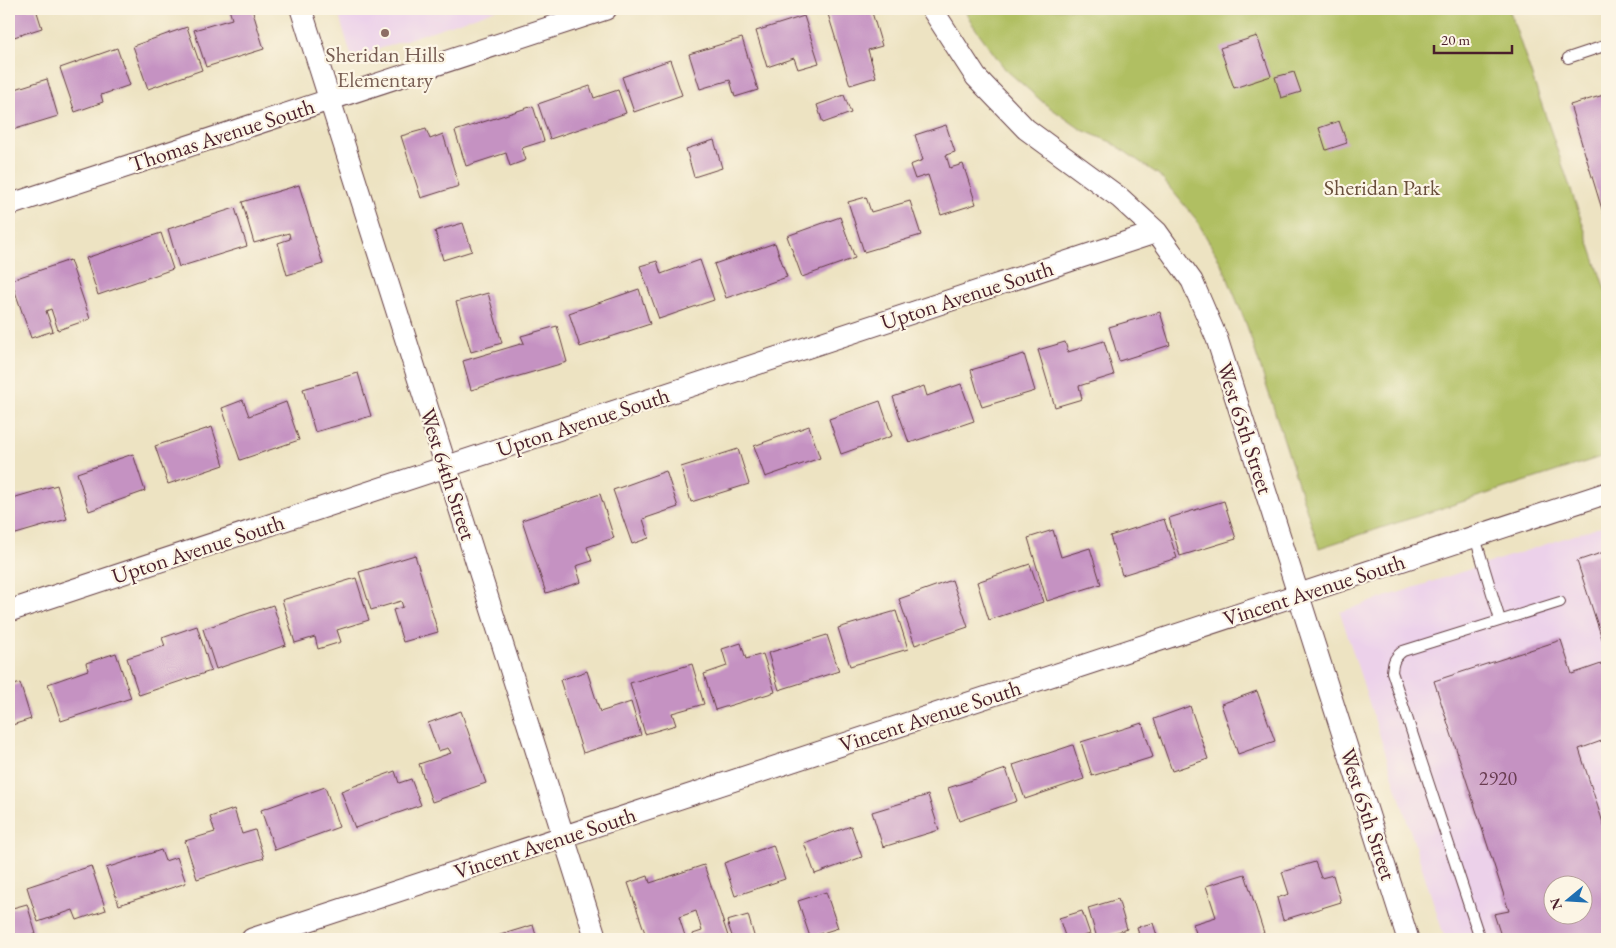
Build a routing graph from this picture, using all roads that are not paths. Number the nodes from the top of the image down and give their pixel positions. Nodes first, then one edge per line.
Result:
1 (301, 9) edge
2 (606, 9) edge
3 (932, 9) edge
4 (1607, 45) edge
5 (1568, 58) dead end
6 (330, 100) junction
7 (9, 205) edge
8 (1157, 232) junction
9 (446, 467) junction
10 (1607, 493) edge
11 (1475, 537) junction
12 (1298, 595) junction
13 (1560, 602) dead end
14 (9, 611) edge
15 (1500, 620) junction
16 (564, 837) junction
17 (252, 939) edge
18 (596, 939) edge
19 (1408, 939) edge
20 (1480, 939) edge

1 - 6 street, West 64th Street
2 - 6 street, Thomas Avenue South
3 - 8 street, West 65th Street
4 - 5 lane
6 - 7 street, Thomas Avenue South
6 - 9 street, West 64th Street
8 - 9 street, Upton Avenue South
8 - 12 street, West 65th Street
9 - 14 street, Upton Avenue South
9 - 16 street, West 64th Street
10 - 11 street, Vincent Avenue South
11 - 12 street, Vincent Avenue South
11 - 15 lane
12 - 16 street, Vincent Avenue South
12 - 19 street, West 65th Street
13 - 15 lane
15 - 20 lane
16 - 17 street, Vincent Avenue South
16 - 18 street, West 64th Street

